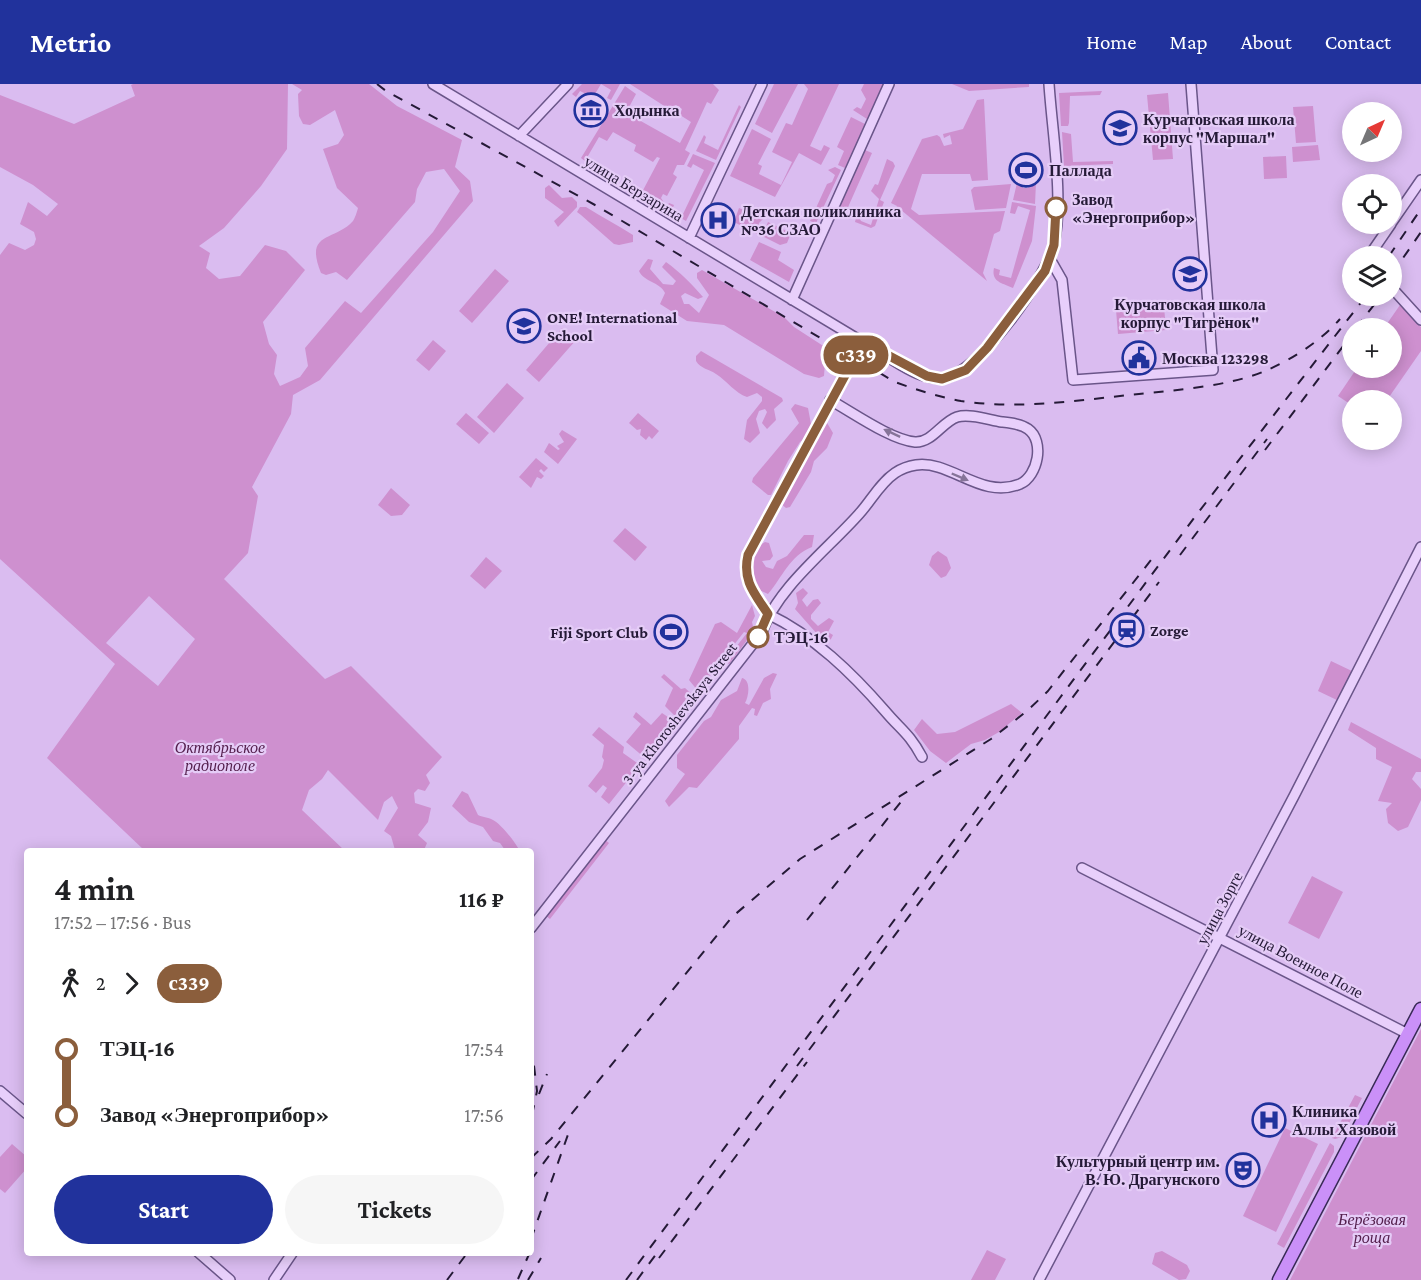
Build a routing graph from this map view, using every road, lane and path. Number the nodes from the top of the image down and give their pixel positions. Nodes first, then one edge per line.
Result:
1 (433, 84) edge
2 (568, 84) edge
3 (762, 84) edge
4 (889, 84) edge
5 (1049, 84) edge
6 (1191, 84) edge
7 (519, 136) junction
8 (1421, 180) edge
9 (1402, 208) edge
10 (689, 238) junction
11 (1050, 259) junction
12 (1402, 299) edge
13 (792, 300) junction
14 (1421, 320) edge
15 (863, 342) junction
16 (830, 400) junction
17 (1421, 547) edge
18 (768, 614) junction
19 (922, 757) dead end
20 (1082, 868) dead end
21 (534, 924) edge
22 (1221, 936) junction
23 (1421, 1009) edge
24 (1408, 1034) junction
25 (0, 1091) edge
26 (24, 1111) edge
27 (203, 1256) edge
28 (291, 1256) edge
29 (231, 1280) edge
30 (274, 1280) edge
31 (1039, 1280) edge
32 (1278, 1280) edge

1 - 7 street, улица Берзарина
2 - 7 street
3 - 10 street
4 - 13 street
5 - 11 street
6 - 11 street
7 - 10 street, улица Берзарина
8 - 9 street
10 - 13 street, улица Берзарина
11 - 15 street, улица Берзарина
12 - 14 street
13 - 15 street, улица Берзарина
15 - 16 street
16 - 18 street
18 -> 16 street, 3-ya Khoroshevskaya Street
17 - 22 street, улица Зорге
18 - 19 street
18 - 21 street, 3-ya Khoroshevskaya Street
20 - 22 street, улица Военное Поле
22 - 24 street, улица Военное Поле
22 - 31 street, улица Зорге
23 - 24 main road
24 - 32 main road
25 - 26 street
27 - 29 street
28 - 30 street

